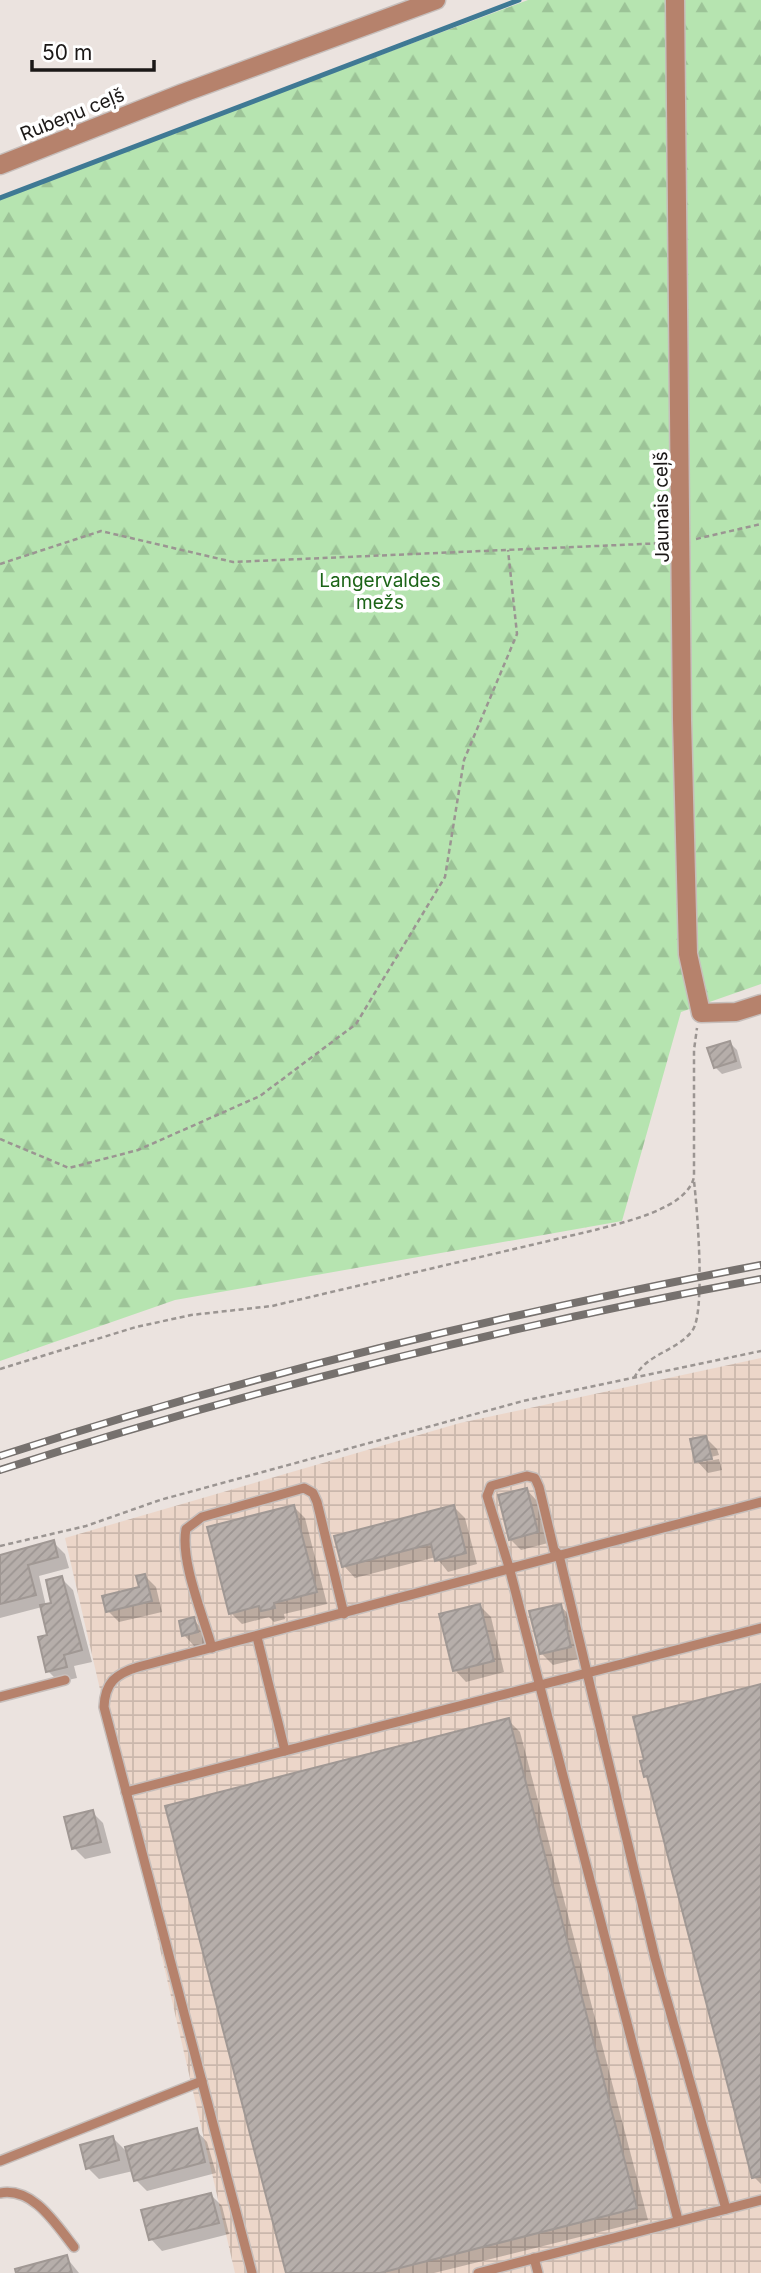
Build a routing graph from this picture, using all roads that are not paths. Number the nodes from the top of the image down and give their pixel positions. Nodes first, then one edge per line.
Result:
1 (436, 0) edge
2 (675, 0) edge
3 (0, 165) edge
4 (761, 1004) edge
5 (761, 1502) edge
6 (559, 1555) junction
7 (509, 1567) junction
8 (344, 1614) junction
9 (761, 1628) edge
10 (257, 1637) junction
11 (212, 1648) junction
12 (585, 1673) junction
13 (65, 1680) dead end
14 (539, 1684) junction
15 (0, 1696) edge
16 (285, 1751) junction
17 (126, 1793) junction
18 (202, 2081) junction
19 (0, 2161) edge
20 (0, 2193) edge
21 (760, 2202) edge
22 (726, 2209) junction
23 (678, 2220) junction
24 (74, 2246) dead end
25 (534, 2258) junction
26 (252, 2273) edge
27 (478, 2273) edge
28 (538, 2273) edge

1 - 3 street, Rubeņu ceļš
2 - 4 street, Jaunais ceļš
5 - 6 lane
6 - 7 lane
6 - 7 lane
6 - 12 lane
7 - 8 lane
7 - 14 lane
8 - 10 lane
8 - 11 lane
9 - 12 lane
10 - 11 lane
10 - 16 lane
11 - 17 lane
12 - 14 lane
12 - 22 lane
13 - 15 lane
14 - 16 lane
14 - 23 lane
16 - 17 lane
17 - 18 lane
18 - 19 lane
18 - 26 lane
20 - 24 lane
21 - 22 lane
22 - 23 lane
23 - 25 lane
25 - 27 lane
25 - 28 lane

